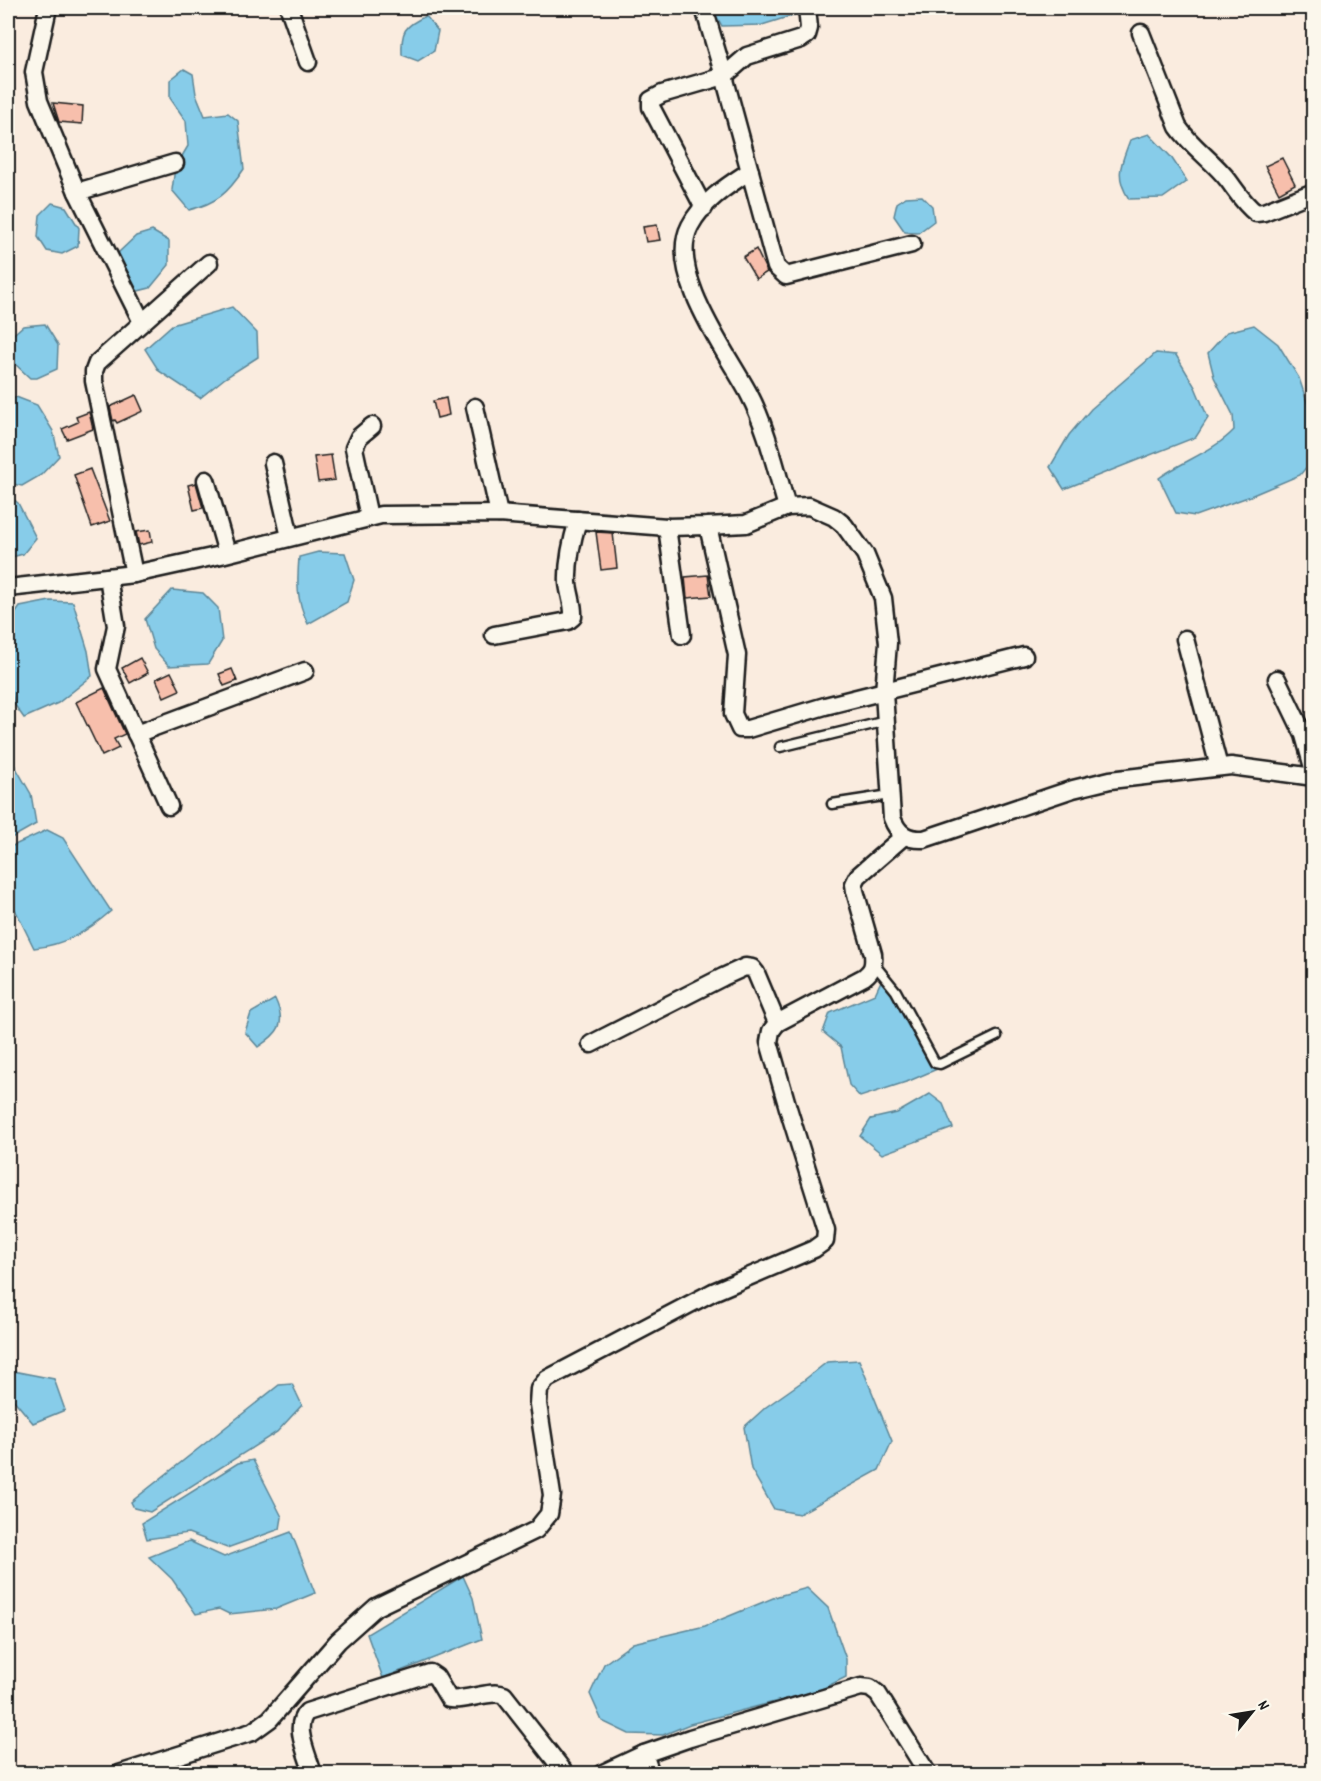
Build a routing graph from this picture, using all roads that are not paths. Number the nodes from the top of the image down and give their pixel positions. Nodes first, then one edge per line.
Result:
1 (48, 8) edge
2 (289, 8) edge
3 (704, 8) edge
4 (807, 8) edge
5 (1142, 33) dead end
6 (308, 62) dead end
7 (724, 76) junction
8 (175, 164) dead end
9 (750, 171) junction
10 (77, 192) junction
11 (1314, 192) edge
12 (704, 208) junction
13 (912, 244) dead end
14 (209, 263) dead end
15 (142, 322) junction
16 (475, 407) dead end
17 (372, 426) dead end
18 (273, 463) dead end
19 (206, 480) dead end
20 (787, 507) junction
21 (499, 514) junction
22 (369, 517) junction
23 (578, 520) junction
24 (667, 526) junction
25 (708, 526) junction
26 (290, 537) junction
27 (227, 553) junction
28 (134, 574) junction
29 (108, 577) junction
30 (8, 588) edge
31 (494, 635) dead end
32 (682, 635) dead end
33 (1185, 639) dead end
34 (1024, 656) dead end
35 (305, 670) dead end
36 (1277, 679) dead end
37 (884, 692) junction
38 (885, 721) junction
39 (136, 734) junction
40 (780, 747) dead end
41 (1219, 767) junction
42 (1314, 771) edge
43 (1314, 777) edge
44 (890, 795) junction
45 (832, 804) dead end
46 (169, 806) dead end
47 (904, 836) junction
48 (874, 964) junction
49 (777, 1023) junction
50 (997, 1036) dead end
51 (591, 1044) dead end
52 (644, 1754) junction
53 (119, 1773) edge
54 (313, 1773) edge
55 (566, 1773) edge
56 (602, 1773) edge
57 (651, 1773) edge
58 (928, 1773) edge

1 - 10 street
2 - 6 street
3 - 7 street
4 - 7 street
5 - 11 street
7 - 9 street
7 - 12 street
8 - 10 street
9 - 12 street
9 - 13 street
10 - 15 street
12 - 20 street
14 - 15 street
15 - 28 street
16 - 21 street
17 - 22 street
18 - 26 street
19 - 27 street
20 - 25 street
20 - 37 street
21 - 22 street
21 - 23 street
22 - 26 street
23 - 24 street
23 - 31 street
24 - 25 street
24 - 32 street
25 - 37 street
26 - 27 street
27 - 28 street
28 - 29 street
29 - 30 street
29 - 39 street
33 - 41 street
34 - 37 street
35 - 39 street
36 - 42 street
37 - 38 street
38 - 40 lane
38 - 44 street
39 - 46 street
41 - 43 street
41 - 47 street
44 - 45 lane
44 - 47 street
47 - 48 street
48 - 49 street
48 - 50 lane
49 - 51 street
49 - 53 street
52 - 56 street
52 - 57 street
52 - 58 street
54 - 55 street

